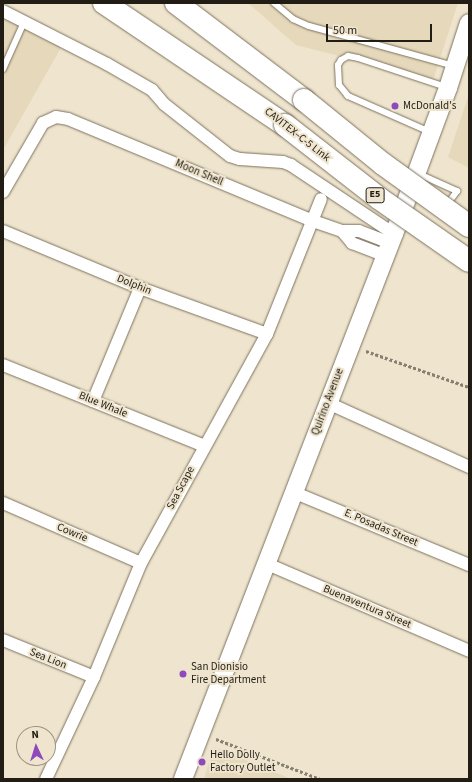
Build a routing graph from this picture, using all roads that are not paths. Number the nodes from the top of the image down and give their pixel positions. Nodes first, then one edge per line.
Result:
1 (104, 3) edge
2 (129, 3) edge
3 (176, 3) edge
4 (193, 3) edge
5 (274, 3) edge
6 (3, 11) edge
7 (24, 22) junction
8 (469, 23) edge
9 (455, 66) junction
10 (3, 69) edge
11 (448, 88) junction
12 (304, 100) junction
13 (285, 125) junction
14 (432, 133) junction
15 (417, 173) junction
16 (3, 192) edge
17 (321, 199) dead end
18 (313, 221) junction
19 (459, 226) edge
20 (3, 231) edge
21 (469, 232) edge
22 (390, 244) junction
23 (469, 261) edge
24 (140, 288) junction
25 (267, 334) junction
26 (3, 365) edge
27 (93, 401) junction
28 (328, 403) junction
29 (204, 446) junction
30 (469, 467) edge
31 (293, 492) junction
32 (3, 503) edge
33 (141, 563) junction
34 (265, 563) junction
35 (469, 565) edge
36 (3, 640) edge
37 (469, 651) edge
38 (94, 677) junction
39 (46, 779) edge
40 (183, 779) edge

1 - 13 highway
2 - 13 highway, CAVITEX–C-5 Link / E5
3 - 12 highway
4 - 12 highway
5 - 9 lane
6 - 7 street
7 - 10 lane
7 - 22 street
8 - 9 main road, Quirino Avenue
9 - 11 main road, Quirino Avenue
11 - 14 main road, Quirino Avenue
11 - 14 lane
12 - 19 highway, bridge
13 - 23 highway, CAVITEX–C-5 Link / E5, bridge
14 - 15 main road, Quirino Avenue
15 - 19 lane
15 - 22 main road, Quirino Avenue
16 - 18 street, Moon Shell
17 - 18 street, Sea Scape
18 - 22 street, Moon Shell
18 - 25 street, Sea Scape
19 - 21 lane
20 - 24 street, Dolphin
22 - 28 main road, Quirino Avenue
24 - 25 street, Dolphin
24 - 27 street
25 - 29 street, Sea Scape
26 - 27 street, Blue Whale
27 - 29 street, Blue Whale
28 - 30 street
28 - 31 main road, Quirino Avenue
29 - 33 street, Sea Scape
31 - 34 main road, Quirino Avenue
31 - 35 street, E. Posadas Street
32 - 33 street, Cowrie
33 - 38 street, Sea Scape
34 - 37 street, Buenaventura Street
34 - 40 main road, Quirino Avenue
36 - 38 street, Sea Lion
38 - 39 street, Sea Scape

